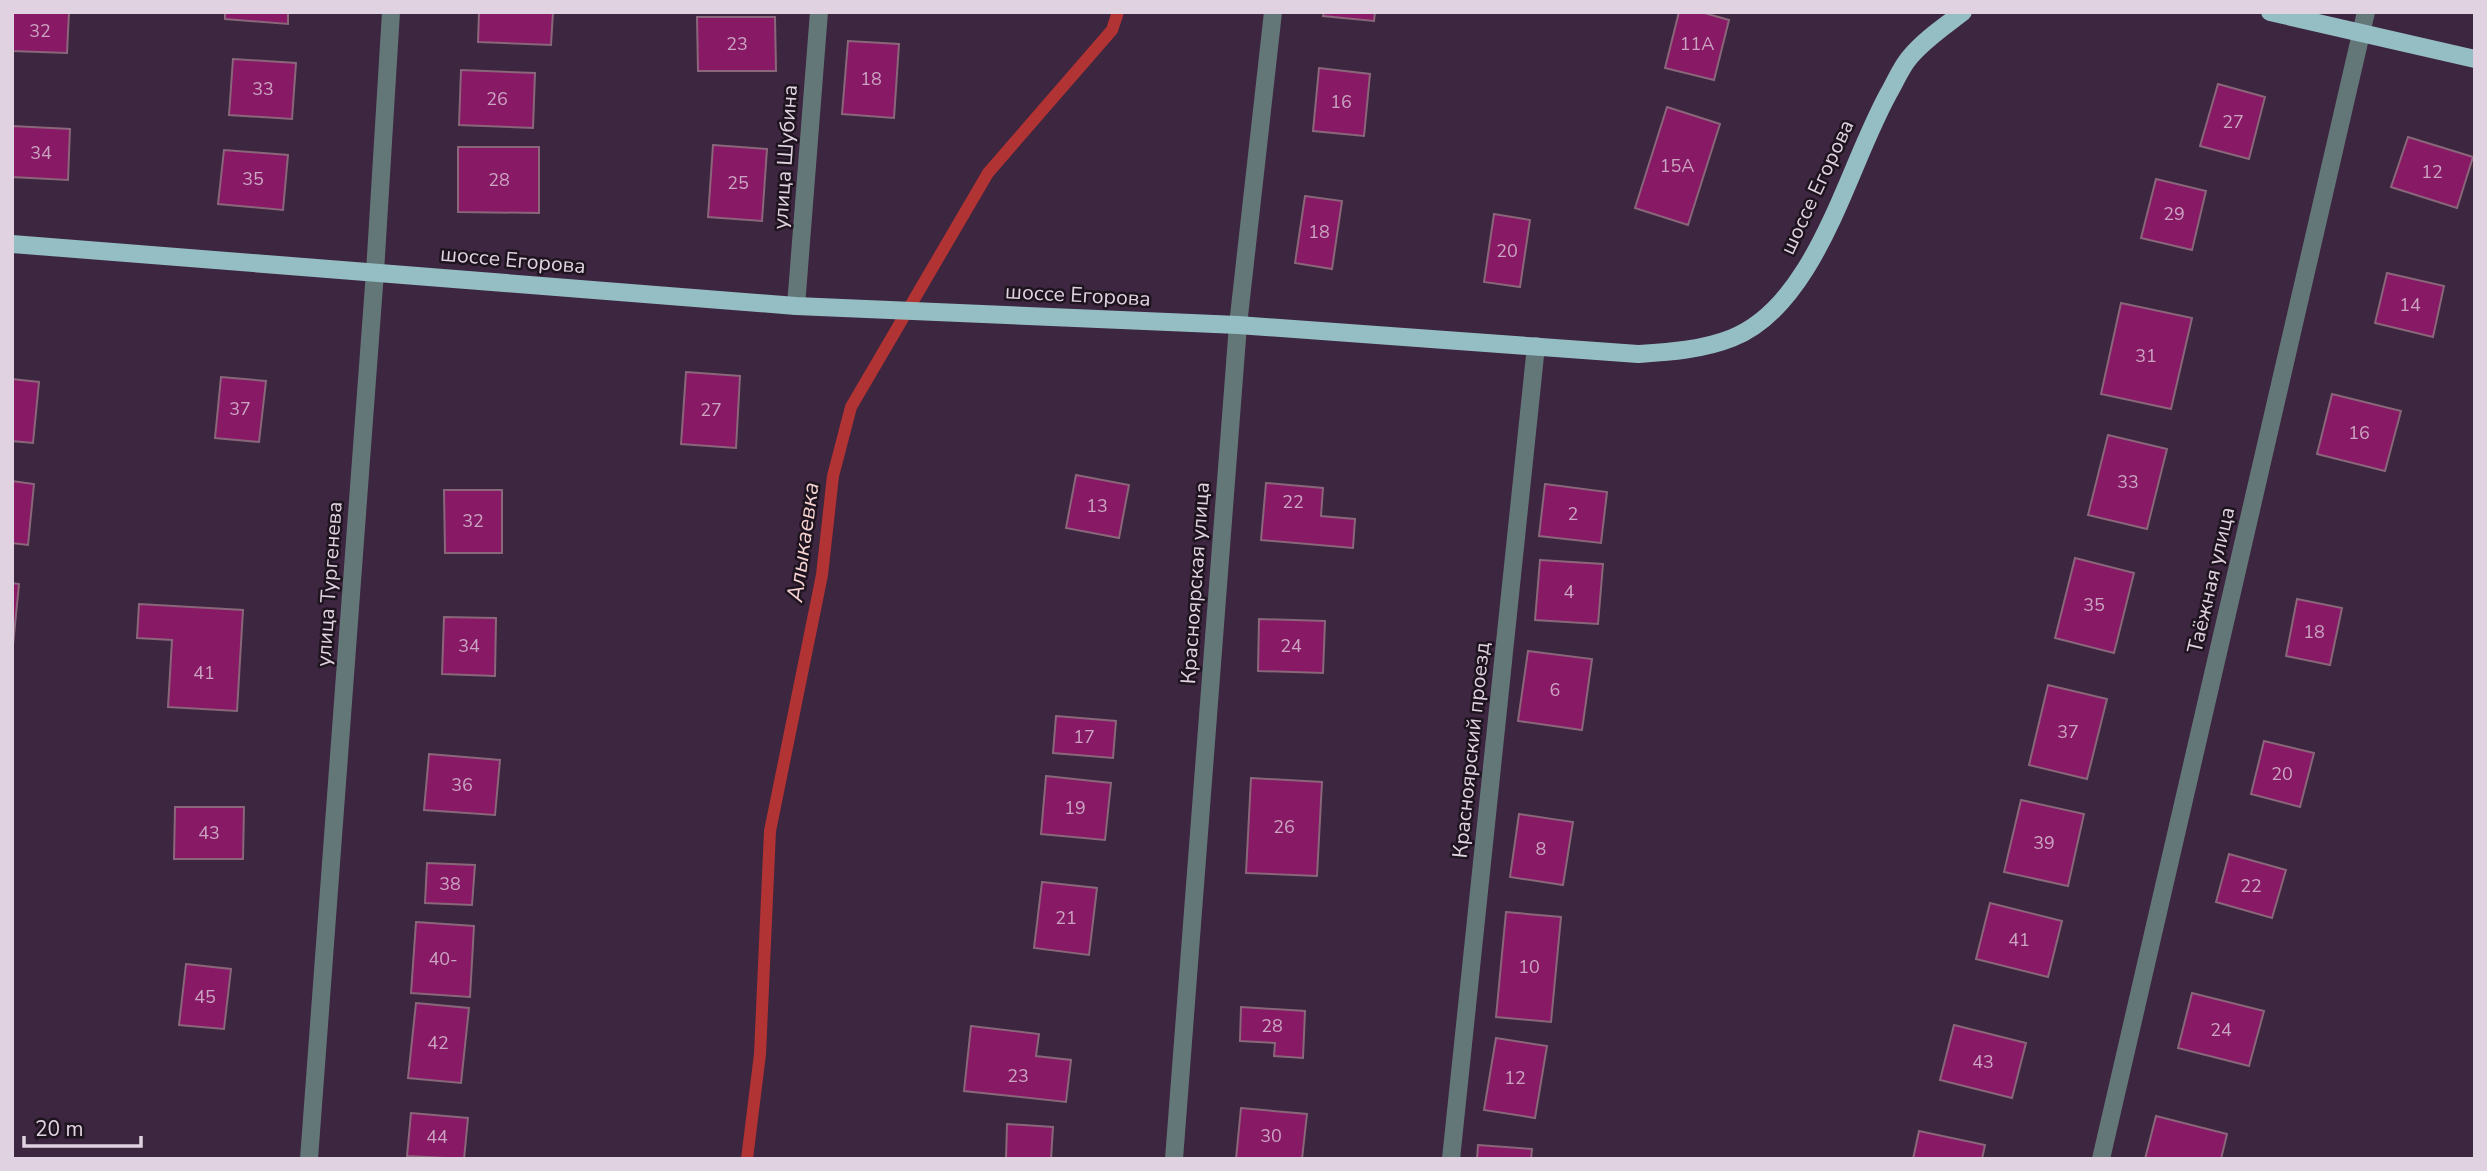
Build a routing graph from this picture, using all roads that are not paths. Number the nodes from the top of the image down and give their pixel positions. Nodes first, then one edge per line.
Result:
1 (391, 12) edge
2 (819, 12) edge
3 (1273, 12) edge
4 (1963, 12) edge
5 (2270, 12) edge
6 (2366, 12) edge
7 (2361, 31) junction
8 (2475, 59) edge
9 (12, 244) edge
10 (375, 272) junction
11 (796, 306) junction
12 (1238, 325) junction
13 (1536, 346) junction
14 (309, 1159) edge
15 (1174, 1159) edge
16 (1451, 1159) edge
17 (2101, 1159) edge

1 - 10 street, улица Тургенева
2 - 11 street, улица Шубина
3 - 12 street, Красноярская улица
4 - 13 main road, шоссе Егорова
5 - 7 main road
6 - 7 street, Таёжная улица
7 - 8 main road
7 - 17 street, Таёжная улица
9 - 10 main road, шоссе Егорова
10 - 11 main road, шоссе Егорова
10 - 14 street, улица Тургенева
11 - 12 main road, шоссе Егорова
12 - 13 main road, шоссе Егорова
12 - 15 street, Красноярская улица
13 - 16 street, Красноярский проезд

